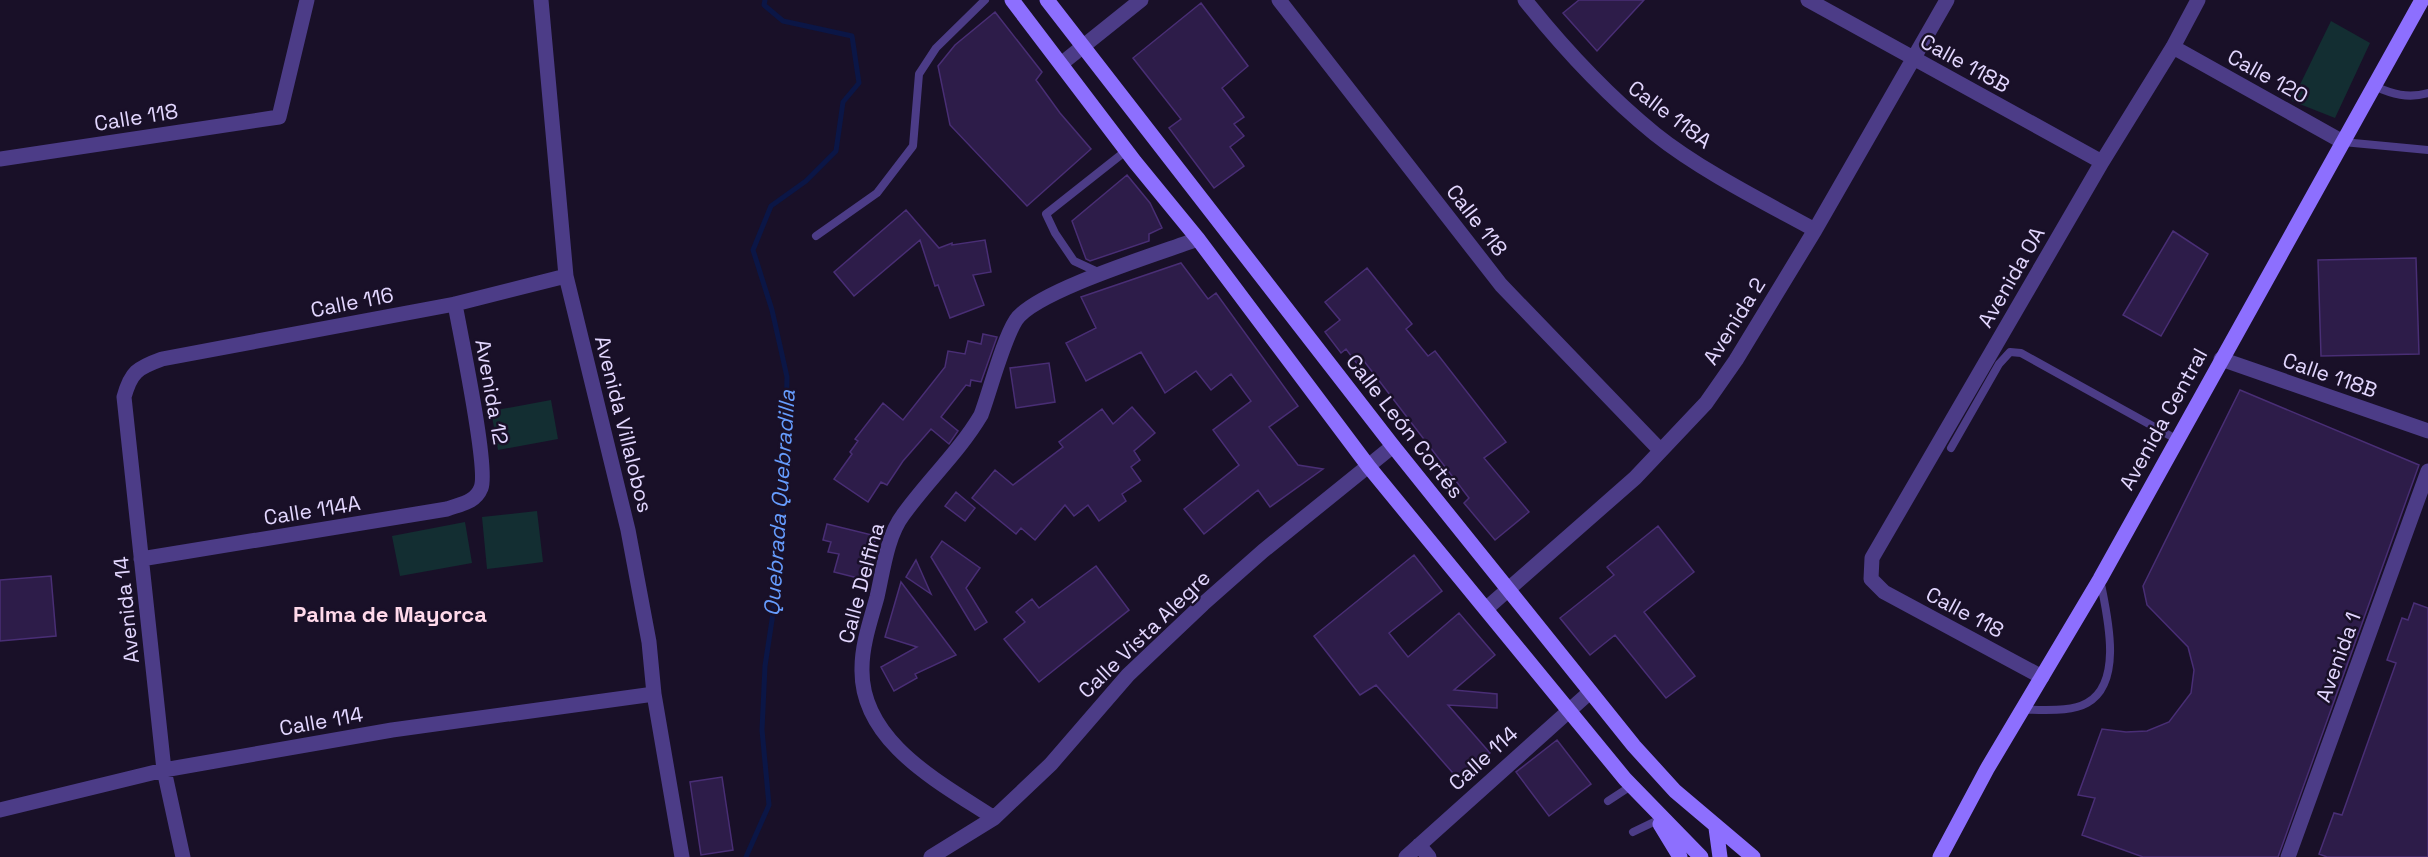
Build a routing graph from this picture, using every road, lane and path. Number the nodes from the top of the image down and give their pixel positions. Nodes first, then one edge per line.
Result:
1 (306, 0) edge
2 (541, 0) edge
3 (985, 0) edge
4 (1012, 0) edge
5 (1047, 0) edge
6 (1141, 0) edge
7 (1279, 0) edge
8 (1525, 0) edge
9 (1808, 0) edge
10 (1947, 0) edge
11 (2198, 0) edge
12 (2420, 0) edge
13 (1084, 47) junction
14 (2173, 47) junction
15 (1914, 59) junction
16 (1061, 64) junction
17 (2374, 86) junction
18 (2428, 93) edge
19 (2343, 142) junction
20 (1127, 150) junction
21 (2428, 150) edge
22 (0, 159) edge
23 (2102, 162) junction
24 (1815, 230) junction
25 (816, 236) dead end
26 (1198, 239) junction
27 (1102, 274) junction
28 (566, 276) junction
29 (455, 304) junction
30 (2220, 358) junction
31 (144, 365) joint
32 (2427, 432) edge
33 (2176, 439) junction
34 (1393, 446) junction
35 (1951, 448) dead end
36 (1660, 450) junction
37 (1369, 467) junction
38 (2428, 471) edge
39 (482, 487) joint
40 (141, 559) junction
41 (1870, 579) joint
42 (2100, 579) junction
43 (1508, 590) junction
44 (1487, 608) junction
45 (2042, 677) junction
46 (1590, 692) junction
47 (654, 694) junction
48 (1568, 710) junction
49 (2022, 710) junction
50 (164, 770) junction
51 (1628, 782) junction
52 (1608, 801) dead end
53 (0, 810) edge
54 (994, 818) junction
55 (1658, 820) junction
56 (1716, 828) junction
57 (1633, 832) dead end
58 (1424, 851) edge
59 (183, 857) edge
60 (682, 857) edge
61 (931, 857) edge
62 (1406, 857) edge
63 (1680, 857) edge
64 (1701, 857) edge
65 (1720, 857) edge
66 (1753, 857) edge
67 (1940, 857) edge
68 (2288, 857) edge

1 - 22 street, Calle 118
2 - 28 street, Avenida Villalobos
3 - 25 lane
4 - 16 main road
5 - 13 main road, Calle León Cortés
6 - 13 street
7 - 36 street, Calle 118
8 - 24 street, Calle 118A
9 - 15 street, Calle 118B
10 - 15 street, Avenida 2
11 - 14 street, Avenida 0A
12 - 17 main road, Avenida Central
13 - 16 street
13 - 34 main road, Calle León Cortés
14 - 19 street, Calle 120
14 - 23 street, Avenida 0A
15 - 23 street, Calle 118B
15 - 24 street, Avenida 2
16 - 20 main road
17 - 18 lane
17 - 19 main road, Avenida Central
19 - 21 lane
19 - 30 main road, Avenida Central
20 - 26 main road
20 - 27 lane
23 - 41 street, Avenida 0A
24 - 36 street, Avenida 2
26 - 27 street, Calle Delfina
26 - 37 main road
27 - 54 street, Calle Delfina
28 - 29 street, Calle 116
28 - 47 street, Avenida Villalobos
29 - 31 street, Calle 116
29 - 39 street, Avenida 12
30 - 32 street, Calle 118B
30 - 33 main road, Avenida Central
31 - 40 street, Avenida 14
33 - 35 lane
33 - 42 main road, Avenida Central
34 - 37 street, Calle Vista Alegre
34 - 43 main road, Calle León Cortés
36 - 43 street, Avenida 2
37 - 44 main road
37 - 54 street, Calle Vista Alegre
38 - 68 street, Avenida 1
39 - 40 street, Calle 114A
40 - 50 street, Avenida 14
41 - 45 street, Calle 118
42 - 45 main road, Avenida Central
42 - 49 lane
43 - 44 street, Avenida 2
43 - 46 main road, Calle León Cortés
44 - 48 main road
45 - 49 main road, Avenida Central
46 - 48 street, Calle 114
46 - 56 main road, Calle León Cortés
47 - 50 street, Calle 114
47 - 60 street, Avenida Villalobos
48 - 51 main road
48 - 58 street, Calle 114
49 - 67 main road, Avenida Central
50 - 53 street, Calle 114
50 - 59 street, Avenida 14
51 - 52 lane
51 - 55 main road
51 - 64 main road
54 - 61 street, Calle Vista Alegre
55 - 57 lane
55 - 63 main road
56 - 65 main road
56 - 66 main road, Calle León Cortés
58 - 62 street, Calle 114

